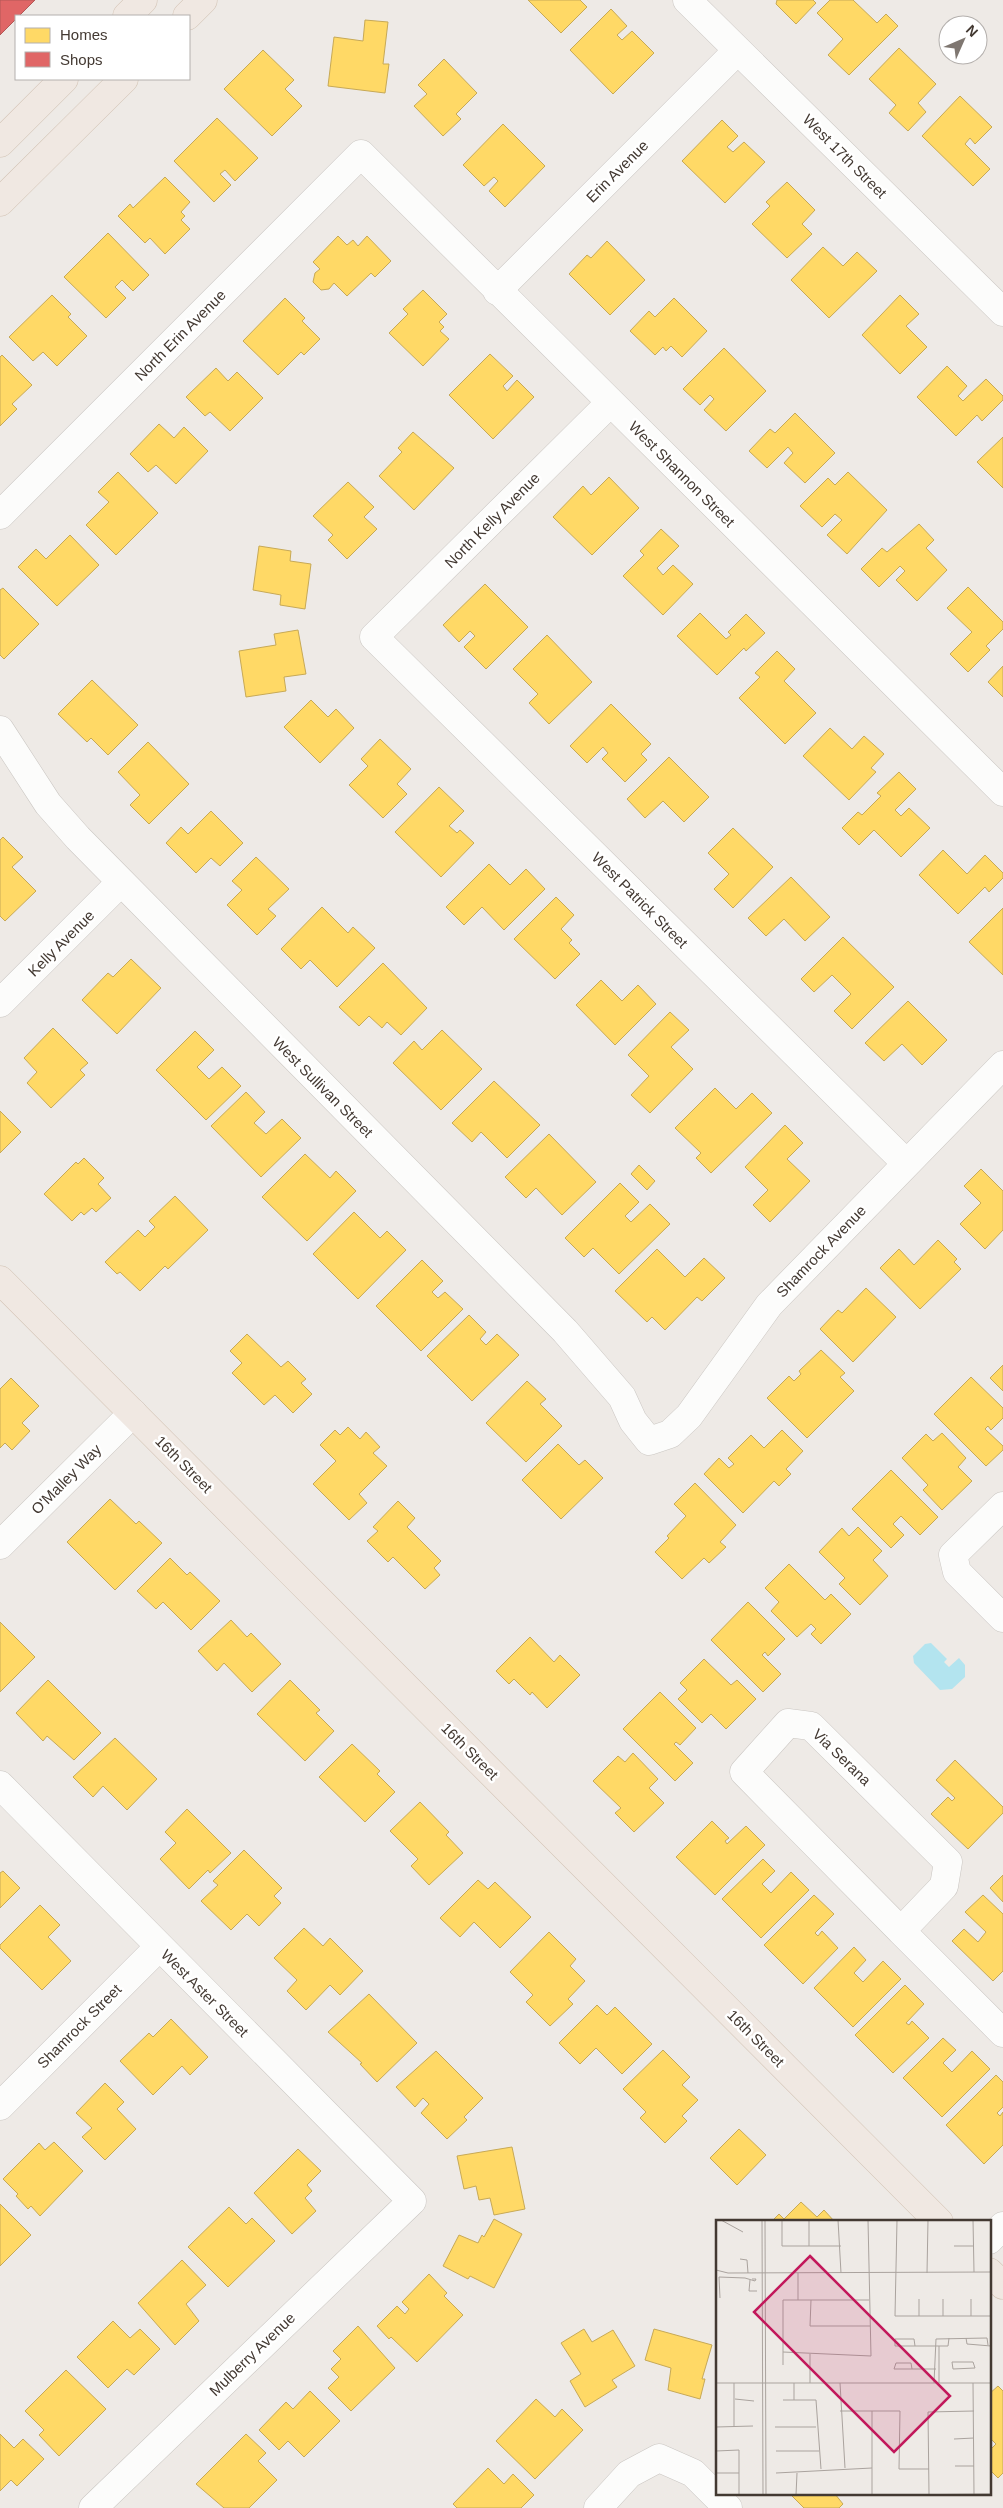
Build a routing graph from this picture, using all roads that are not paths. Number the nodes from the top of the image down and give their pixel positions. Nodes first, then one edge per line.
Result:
1 (143, 0) edge
2 (204, 0) edge
3 (687, 0) edge
4 (128, 15) edge
5 (188, 15) edge
6 (737, 51) junction
7 (63, 80) edge
8 (123, 80) edge
9 (0, 143) edge
10 (361, 154) joint
11 (0, 202) edge
12 (497, 291) junction
13 (1003, 312) edge
14 (610, 403) junction
15 (0, 516) edge
16 (374, 637) joint
17 (0, 730) edge
18 (1003, 792) edge
19 (121, 882) junction
20 (0, 1003) edge
21 (1003, 1065) edge
22 (906, 1163) junction
23 (0, 1280) edge
24 (132, 1413) junction
25 (649, 1441) joint
26 (1003, 1506) edge
27 (0, 1545) edge
28 (1003, 1618) edge
29 (0, 1785) edge
30 (900, 1931) junction
31 (159, 1947) junction
32 (1003, 2032) edge
33 (0, 2106) edge
34 (412, 2201) joint
35 (937, 2220) edge
36 (1003, 2226) edge
37 (990, 2239) edge
38 (990, 2273) edge
39 (1003, 2286) edge
40 (93, 2508) edge
41 (598, 2508) edge
42 (728, 2508) edge

1 - 4 main road
2 - 5 main road
3 - 6 street, West 17th Street
6 - 12 street, Erin Avenue
6 - 13 street, West 17th Street
7 - 9 main road
8 - 11 main road
10 - 12 street, West Shannon Street
10 - 15 street, North Erin Avenue
12 - 14 street, West Shannon Street
14 - 16 street, North Kelly Avenue
14 - 18 street, West Shannon Street
16 - 22 street, West Patrick Street
17 - 19 street, West Sullivan Street
19 - 20 street, Kelly Avenue
19 - 25 street, West Sullivan Street
21 - 22 street, Shamrock Avenue
22 - 25 street, Shamrock Avenue
23 - 24 main road, 16th Street
24 - 27 street, O'Malley Way
24 - 35 main road, 16th Street
26 - 28 street
29 - 31 street, West Aster Street
30 - 30 street, Via Serana
30 - 32 street, Via Serana
31 - 33 street, Shamrock Street
31 - 34 street, West Aster Street
34 - 40 street, Mulberry Avenue
36 - 37 street
38 - 39 main road
41 - 42 street

